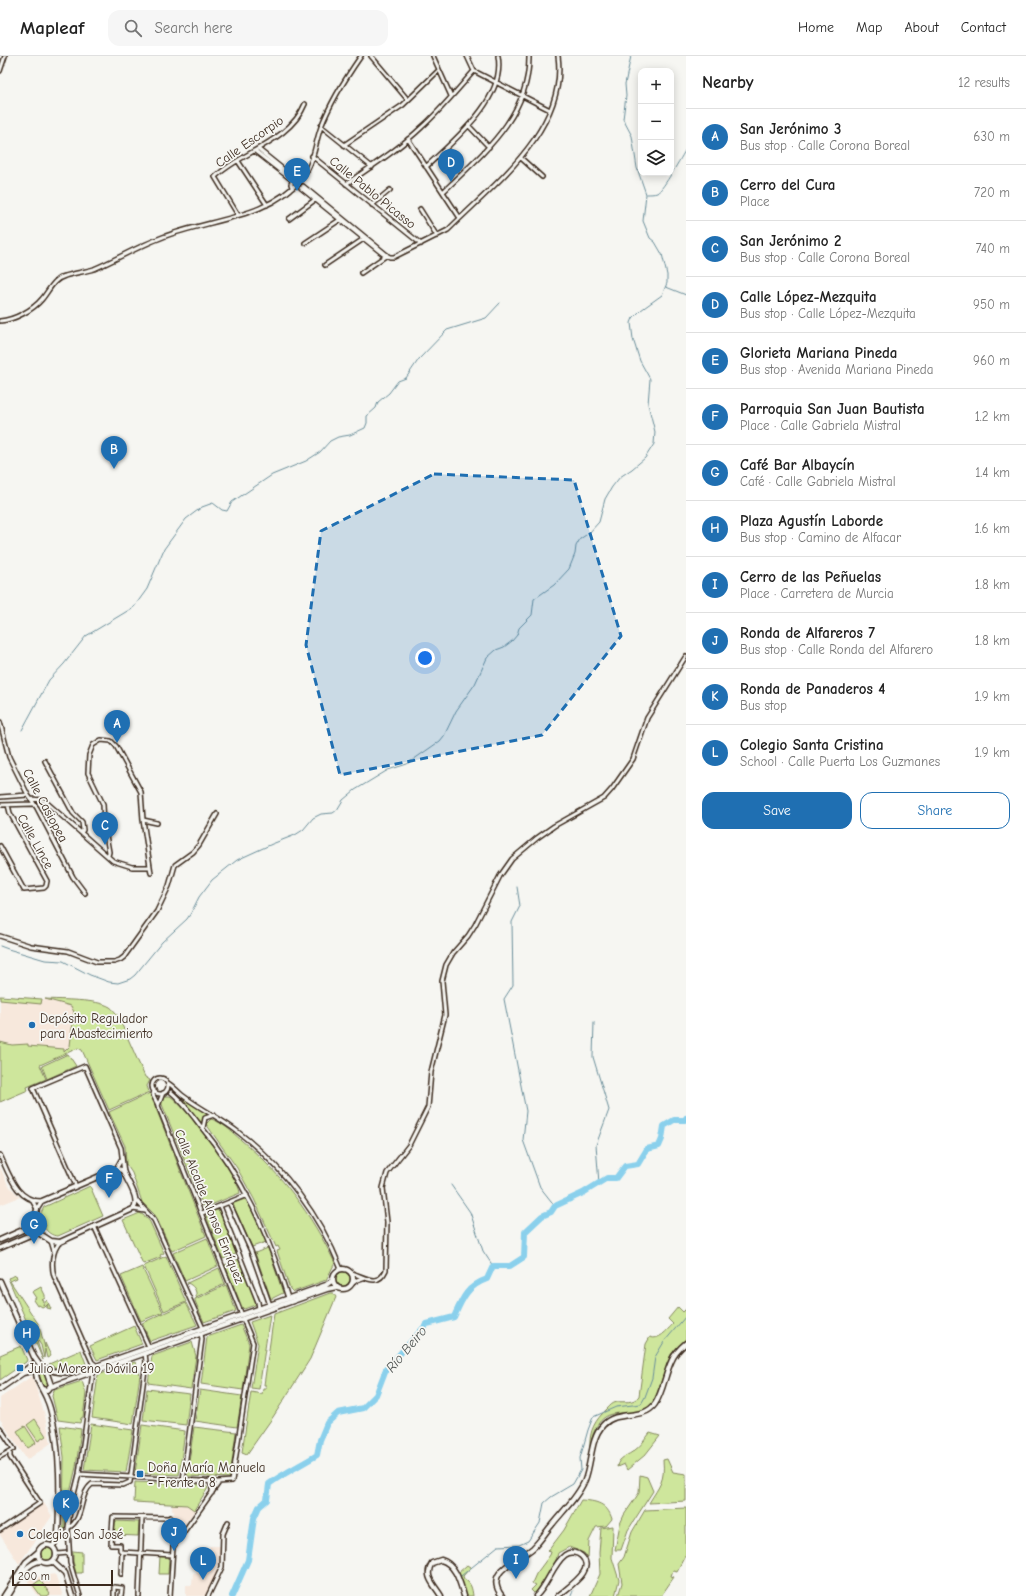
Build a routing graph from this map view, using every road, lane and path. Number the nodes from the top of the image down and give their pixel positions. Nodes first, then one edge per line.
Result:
1 (5, 56) edge
2 (361, 56) edge
3 (371, 56) edge
4 (433, 56) edge
5 (467, 56) edge
6 (498, 56) edge
7 (529, 56) edge
8 (558, 56) edge
9 (439, 70) junction
10 (0, 71) edge
11 (474, 71) junction
12 (496, 83) junction
13 (451, 96) junction
14 (523, 96) junction
15 (408, 100) junction
16 (305, 104) dead end
17 (550, 110) junction
18 (321, 126) junction
19 (469, 126) junction
20 (408, 139) junction
21 (344, 144) junction
22 (489, 147) junction
23 (256, 150) junction
24 (312, 156) junction
25 (521, 158) junction
26 (238, 161) junction
27 (372, 167) junction
28 (426, 167) junction
29 (542, 177) dead end
30 (293, 179) junction
31 (301, 179) junction
32 (346, 184) junction
33 (292, 187) junction
34 (302, 187) junction
35 (390, 190) dead end
36 (443, 192) junction
37 (317, 199) junction
38 (267, 205) junction
39 (372, 205) junction
40 (420, 209) dead end
41 (238, 215) junction
42 (288, 218) dead end
43 (460, 218) junction
44 (341, 219) junction
45 (437, 236) junction
46 (365, 238) junction
47 (305, 244) dead end
48 (421, 244) junction
49 (387, 255) junction
50 (325, 265) dead end
51 (361, 273) dead end
52 (0, 321) edge
53 (686, 656) edge
54 (0, 722) edge
55 (45, 761) dead end
56 (28, 795) junction
57 (0, 797) edge
58 (31, 799) junction
59 (33, 804) junction
60 (0, 805) edge
61 (8, 805) junction
62 (217, 814) dead end
63 (143, 820) junction
64 (157, 823) dead end
65 (81, 833) junction
66 (0, 846) edge
67 (108, 856) junction
68 (150, 867) junction
69 (151, 873) dead end
70 (85, 893) dead end
71 (0, 936) edge
72 (168, 1083) junction
73 (154, 1090) junction
74 (167, 1090) junction
75 (171, 1092) junction
76 (163, 1093) junction
77 (182, 1095) junction
78 (158, 1106) junction
79 (214, 1115) junction
80 (203, 1128) junction
81 (0, 1155) edge
82 (122, 1158) junction
83 (116, 1169) junction
84 (124, 1173) junction
85 (76, 1186) junction
86 (247, 1195) junction
87 (32, 1200) junction
88 (136, 1200) junction
89 (42, 1201) junction
90 (229, 1202) junction
91 (220, 1206) junction
92 (37, 1209) junction
93 (133, 1209) junction
94 (145, 1211) junction
95 (202, 1213) junction
96 (32, 1226) junction
97 (94, 1226) junction
98 (37, 1232) junction
99 (32, 1234) junction
100 (0, 1240) edge
101 (51, 1241) junction
102 (60, 1242) junction
103 (1, 1249) edge
104 (54, 1251) junction
105 (341, 1269) junction
106 (352, 1273) junction
107 (363, 1278) junction
108 (333, 1280) junction
109 (0, 1281) edge
110 (353, 1283) junction
111 (337, 1287) junction
112 (288, 1298) junction
113 (270, 1305) junction
114 (259, 1308) junction
115 (243, 1317) junction
116 (203, 1328) junction
117 (201, 1334) junction
118 (686, 1343) edge
119 (149, 1347) junction
120 (146, 1353) junction
121 (34, 1357) junction
122 (92, 1362) junction
123 (32, 1365) junction
124 (97, 1366) junction
125 (39, 1369) junction
126 (92, 1370) junction
127 (23, 1373) junction
128 (1, 1387) edge
129 (49, 1388) junction
130 (42, 1389) junction
131 (47, 1398) junction
132 (0, 1428) edge
133 (10, 1452) junction
134 (0, 1457) edge
135 (79, 1474) junction
136 (131, 1477) junction
137 (183, 1480) junction
138 (209, 1482) junction
139 (218, 1482) junction
140 (212, 1493) junction
141 (170, 1517) dead end
142 (142, 1518) junction
143 (228, 1522) dead end
144 (0, 1523) edge
145 (1, 1528) edge
146 (68, 1528) junction
147 (52, 1546) junction
148 (38, 1552) junction
149 (122, 1552) junction
150 (69, 1553) junction
151 (140, 1553) junction
152 (57, 1554) junction
153 (172, 1555) junction
154 (41, 1561) junction
155 (53, 1562) junction
156 (121, 1574) dead end
157 (4, 1596) edge
158 (8, 1596) edge
159 (72, 1596) edge
160 (80, 1596) edge
161 (114, 1596) edge
162 (121, 1596) edge
163 (139, 1596) edge
164 (170, 1596) edge
165 (208, 1596) edge
166 (441, 1596) edge
167 (464, 1596) edge
168 (502, 1596) edge
169 (536, 1596) edge
170 (558, 1596) edge

1 - 10 street
2 - 18 street
3 - 15 street
4 - 9 street
5 - 11 street
6 - 12 street
7 - 14 street
8 - 17 street
9 - 13 street
9 - 15 street
11 - 12 street
11 - 13 street
12 - 14 street
12 - 19 street
13 - 20 street
14 - 17 street
14 - 22 street
15 - 21 street
16 - 23 street, Calle Escorpio
17 - 25 street
18 - 21 street
18 - 24 street
19 - 22 street
19 - 28 street
20 - 27 street
20 - 28 street
21 - 27 street
22 - 36 street
23 - 26 street, Calle Escorpio
23 - 30 street
24 - 31 street
24 - 32 street, Calle Pablo Picasso
25 - 29 street
25 - 43 street
26 - 38 street
26 - 41 street, Calle Escorpio
27 - 32 street
28 - 36 street
30 - 31 street
30 - 33 street
31 - 33 street
31 - 34 street
32 - 39 street, Calle Pablo Picasso
33 - 34 street
33 - 38 street
34 - 37 street
35 - 39 street
36 - 43 street
37 - 42 street
37 - 44 street
38 - 41 street
39 - 48 street, Calle Pablo Picasso
40 - 45 street
41 - 52 street
43 - 45 street
44 - 46 street
44 - 47 street
45 - 48 street
46 - 49 street
46 - 50 street
48 - 49 street
49 - 51 street
53 - 107 street
54 - 56 street, Calle Casiopea
55 - 65 street
56 - 57 street
56 - 58 street, Calle Casiopea
58 - 59 street, Calle Casiopea
58 - 65 street
59 - 61 street
59 - 70 street, Calle Casiopea
60 - 61 street
61 - 66 street, Calle Lince
62 - 71 street
63 - 64 street
63 - 67 street
63 - 68 street
65 - 67 street
67 - 68 street
68 - 69 street
72 - 73 street
72 - 74 street
72 - 77 street
73 - 76 street
73 - 78 street, Calle Alcalde Alonso Enríquez
74 - 75 street
74 - 76 street
75 - 77 street
75 - 80 street
76 - 78 street
77 - 79 street
78 - 95 street, Calle Alcalde Alonso Enríquez
79 - 80 street
79 - 105 street
80 - 86 street
81 - 87 street
82 - 83 street
82 - 84 street
82 - 85 street
83 - 84 main road
83 - 85 main road
84 - 88 main road
85 - 89 main road
86 - 90 street
86 - 112 street
87 - 89 street
87 - 92 street
88 - 93 main road
88 - 94 street
89 - 92 main road
90 - 91 street
90 - 113 street
91 - 95 street
91 - 114 street
92 - 96 main road
93 - 94 street
93 - 97 main road
94 - 116 street
95 - 115 street, Calle Alcalde Alonso Enríquez
96 - 98 main road
96 - 99 main road
96 - 100 main road
97 - 102 main road
97 - 119 street
98 - 99 main road
98 - 101 main road
99 - 103 main road
101 - 102 main road
101 - 104 street
102 - 104 street
104 - 122 street
105 - 106 main road
105 - 108 main road
106 - 107 street
106 - 110 main road
107 - 110 street
108 - 111 main road
108 - 112 main road
109 - 121 main road
110 - 111 main road
111 - 115 main road
112 - 113 main road
113 - 114 main road
114 - 115 main road
115 - 116 main road
115 - 117 main road
115 - 139 street, Calle Alcalde Alonso Enríquez
116 - 119 main road
117 - 120 main road
117 - 137 street
118 - 168 main road
119 - 124 main road
120 - 126 main road
120 - 136 street
121 - 123 main road
121 - 125 main road
122 - 124 street
122 - 126 street
123 - 125 main road
123 - 127 main road
124 - 126 main road
125 - 126 main road
125 - 127 main road
125 - 129 main road
125 - 130 main road
126 - 129 main road
126 - 135 street
127 - 128 main road
129 - 130 main road
129 - 131 main road
130 - 131 main road
131 - 147 main road
132 - 133 street
133 - 134 street
133 - 145 street
135 - 136 street
135 - 146 street
136 - 137 street
136 - 146 street
137 - 138 street
138 - 139 street
138 - 140 street
139 - 140 street
140 - 153 street
141 - 142 street
142 - 149 street
142 - 151 street
143 - 165 street
144 - 145 street
146 - 150 street
147 - 148 main road
147 - 152 main road
148 - 154 main road
148 - 157 main road
149 - 151 street
149 - 156 street
150 - 152 street
150 - 160 street
151 - 153 street
151 - 163 street
152 - 155 main road
153 - 164 street
154 - 155 main road
154 - 158 main road
155 - 159 main road
161 - 162 street
166 - 167 main road
169 - 170 main road

